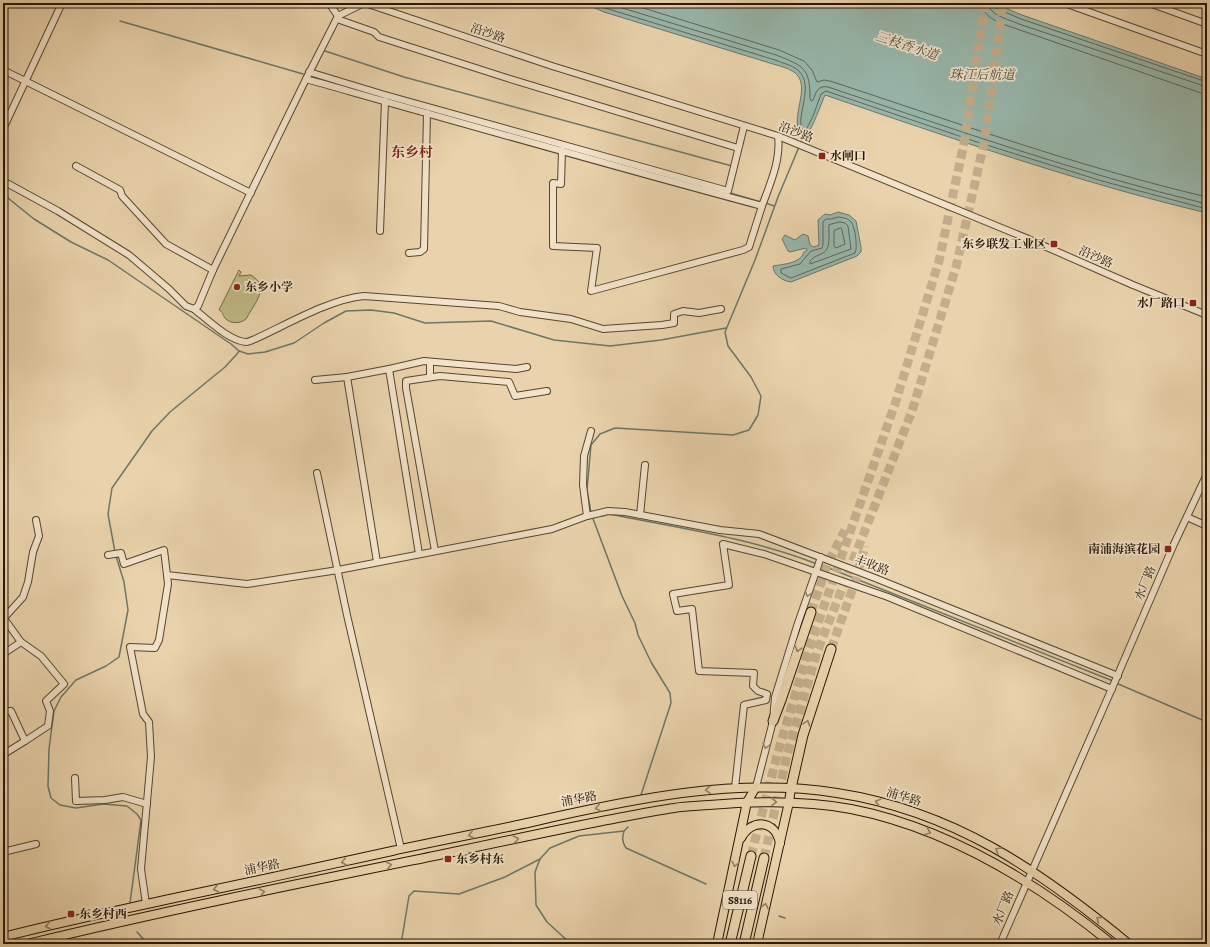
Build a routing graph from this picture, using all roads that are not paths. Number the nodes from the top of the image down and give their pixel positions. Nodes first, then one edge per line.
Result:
1 (62, 3) edge
2 (329, 3) edge
3 (365, 3) edge
4 (1064, 3) edge
5 (1149, 3) edge
6 (337, 17) junction
7 (1207, 24) edge
8 (1207, 54) edge
9 (3, 70) edge
10 (309, 72) junction
11 (306, 78) junction
12 (26, 81) junction
13 (385, 101) junction
14 (427, 113) junction
15 (744, 126) junction
16 (3, 129) edge
17 (778, 136) junction
18 (738, 148) junction
19 (562, 150) junction
20 (76, 166) dead end
21 (3, 181) edge
22 (251, 193) junction
23 (762, 206) junction
24 (380, 231) dead end
25 (409, 253) dead end
26 (213, 270) junction
27 (194, 309) junction
28 (721, 309) dead end
29 (1207, 316) edge
30 (430, 362) junction
31 (527, 367) dead end
32 (389, 368) junction
33 (347, 377) junction
34 (430, 378) junction
35 (315, 380) dead end
36 (547, 391) dead end
37 (591, 431) dead end
38 (645, 465) dead end
39 (317, 473) dead end
40 (1207, 474) edge
41 (640, 515) junction
42 (586, 516) junction
43 (1187, 517) junction
44 (36, 520) dead end
45 (1207, 526) edge
46 (435, 552) junction
47 (420, 554) junction
48 (108, 555) dead end
49 (821, 557) junction
50 (377, 562) junction
51 (338, 570) junction
52 (167, 575) junction
53 (811, 612) tunnel mouth
54 (4, 618) edge
55 (21, 642) junction
56 (831, 649) tunnel mouth
57 (3, 654) edge
58 (1117, 678) junction
59 (1113, 688) junction
60 (3, 711) edge
61 (773, 721) junction
62 (25, 741) junction
63 (3, 751) edge
64 (75, 778) dead end
65 (756, 787) junction
66 (735, 788) junction
67 (791, 788) junction
68 (747, 802) junction
69 (789, 802) junction
70 (147, 804) junction
71 (740, 840) junction
72 (36, 844) dead end
73 (780, 844) junction
74 (401, 849) junction
75 (3, 852) edge
76 (751, 856) tunnel mouth
77 (764, 858) tunnel mouth
78 (1032, 870) junction
79 (1026, 882) junction
80 (142, 905) junction
81 (3, 937) edge
82 (27, 944) edge
83 (717, 944) edge
84 (730, 944) edge
85 (744, 944) edge
86 (757, 944) edge
87 (1000, 944) edge
88 (1112, 944) edge
89 (1129, 944) edge

1 - 12 street
2 - 6 street
3 - 6 street
3 - 15 street, 沿沙路
4 - 8 street
5 - 7 street
6 - 10 street
6 - 18 street
9 - 12 street
10 - 11 street
10 - 18 street
11 - 13 street
11 - 22 street
12 - 16 street
12 - 22 street
13 - 14 street
13 - 24 street
14 - 19 street
14 - 25 street
15 - 17 street, 沿沙路
15 - 18 street
17 - 23 street
17 - 29 street, 沿沙路
19 - 23 street
19 - 23 street
20 - 26 street
21 - 27 street
22 - 26 street
26 - 27 street
27 - 28 street
30 - 31 street
30 - 32 street
30 - 34 street
32 - 33 street
32 - 47 street
33 - 35 street
33 - 50 street
34 - 36 street
34 - 46 street
37 - 42 street
38 - 41 street
39 - 51 street
40 - 43 street, 水厂路
41 - 42 street, 丰收路
41 - 49 street, 丰收路
42 - 46 street, 丰收路
43 - 45 street
43 - 58 street, 水厂路
44 - 54 street
46 - 47 street, 丰收路
47 - 50 street, 丰收路
48 - 52 street
49 - 58 street, 丰收路
49 -> 61 street
50 - 51 street, 丰收路
51 - 52 street, 丰收路
51 - 74 street
52 - 70 street
53 -> 61 highway
54 - 55 street
55 - 57 street
55 - 62 street
67 -> 56 highway
58 - 59 street, 水厂路
59 - 66 street
59 - 78 street
60 - 62 street
61 -> 65 street
62 - 63 street
64 - 70 street
65 - 66 main road, 浦华路
65 - 67 main road, 浦华路
65 - 68 main road
66 -> 74 main road, 浦华路
67 - 69 main road
78 -> 67 main road, 浦华路
68 -> 69 main road, 浦华路
68 - 71 main road
82 -> 68 main road, 浦华路
69 - 73 main road
69 -> 79 main road, 浦华路
70 - 80 street
71 - 73 main road
71 -> 83 main road
72 - 75 street
86 -> 73 main road
74 -> 80 main road, 浦华路
76 - 84 highway, S8116
77 - 85 highway, S8116
78 - 79 street, 水厂路
89 -> 78 main road, 浦华路
79 - 87 street, 水厂路
79 - 88 main road, 浦华路
80 -> 81 main road, 浦华路

